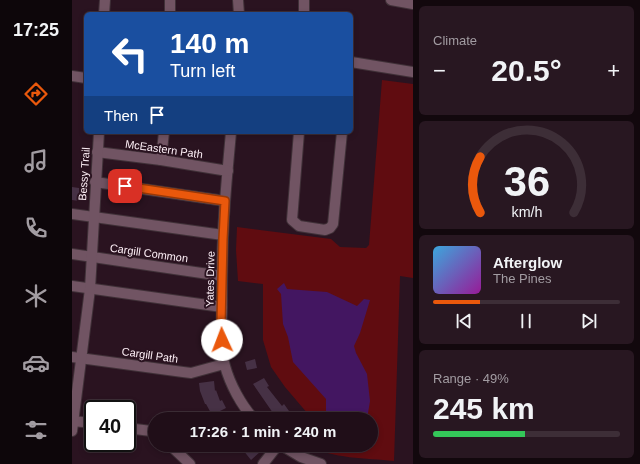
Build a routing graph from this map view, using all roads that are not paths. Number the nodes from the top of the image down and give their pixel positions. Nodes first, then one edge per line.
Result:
1 (105, 0) edge
2 (170, 0) edge
3 (238, 0) edge
4 (304, 0) edge
5 (391, 0) edge
6 (413, 4) edge
7 (104, 12) edge
8 (170, 12) edge
9 (238, 12) edge
10 (304, 12) edge
11 (353, 62) edge
12 (413, 72) edge
13 (72, 76) edge
14 (84, 78) edge
15 (99, 134) edge
16 (164, 134) edge
17 (231, 134) edge
18 (299, 134) edge
19 (342, 134) edge
20 (97, 152) junction
21 (161, 160) junction
22 (228, 171) junction
23 (95, 182) junction
24 (225, 201) junction
25 (72, 214) edge
26 (93, 217) junction
27 (223, 235) junction
28 (72, 254) edge
29 (92, 257) junction
30 (222, 276) junction
31 (72, 286) edge
32 (90, 289) junction
33 (222, 307) junction
34 (76, 357) edge
35 (224, 364) junction
36 (247, 412) edge
37 (73, 421) edge
38 (84, 422) edge
39 (136, 429) edge
40 (72, 431) edge
41 (148, 431) edge
42 (176, 452) edge
43 (273, 452) edge
44 (292, 452) edge
45 (184, 462) edge
46 (263, 464) edge
47 (321, 464) edge

1 - 7 street
2 - 8 street
3 - 9 street
4 - 10 street
5 - 6 street
11 - 12 street
13 - 14 street
15 - 20 street, Bessy Trail
16 - 21 street
17 - 22 street, Yates Drive
18 - 19 street
20 - 21 street, McEastern Path
20 - 23 street, Bessy Trail
21 - 22 street, McEastern Path
22 - 24 street, Yates Drive
23 - 24 street
23 - 26 street, Bessy Trail
24 - 27 street, Yates Drive
25 - 26 street
26 - 27 street
26 - 29 street, Bessy Trail
27 - 30 street, Yates Drive
28 - 29 street, Cargill Common
29 - 30 street, Cargill Common
29 - 32 street, Bessy Trail
30 - 33 street, Yates Drive
31 - 32 street
32 - 33 street
32 - 34 street, Bessy Trail
33 - 35 street, Yates Drive
34 - 35 street, Cargill Path
34 - 37 street, Bessy Trail
35 - 36 street, Yates Drive
37 - 38 street
37 - 40 street, Bessy Trail
39 - 41 street
42 - 45 street
43 - 46 street
44 - 47 street

